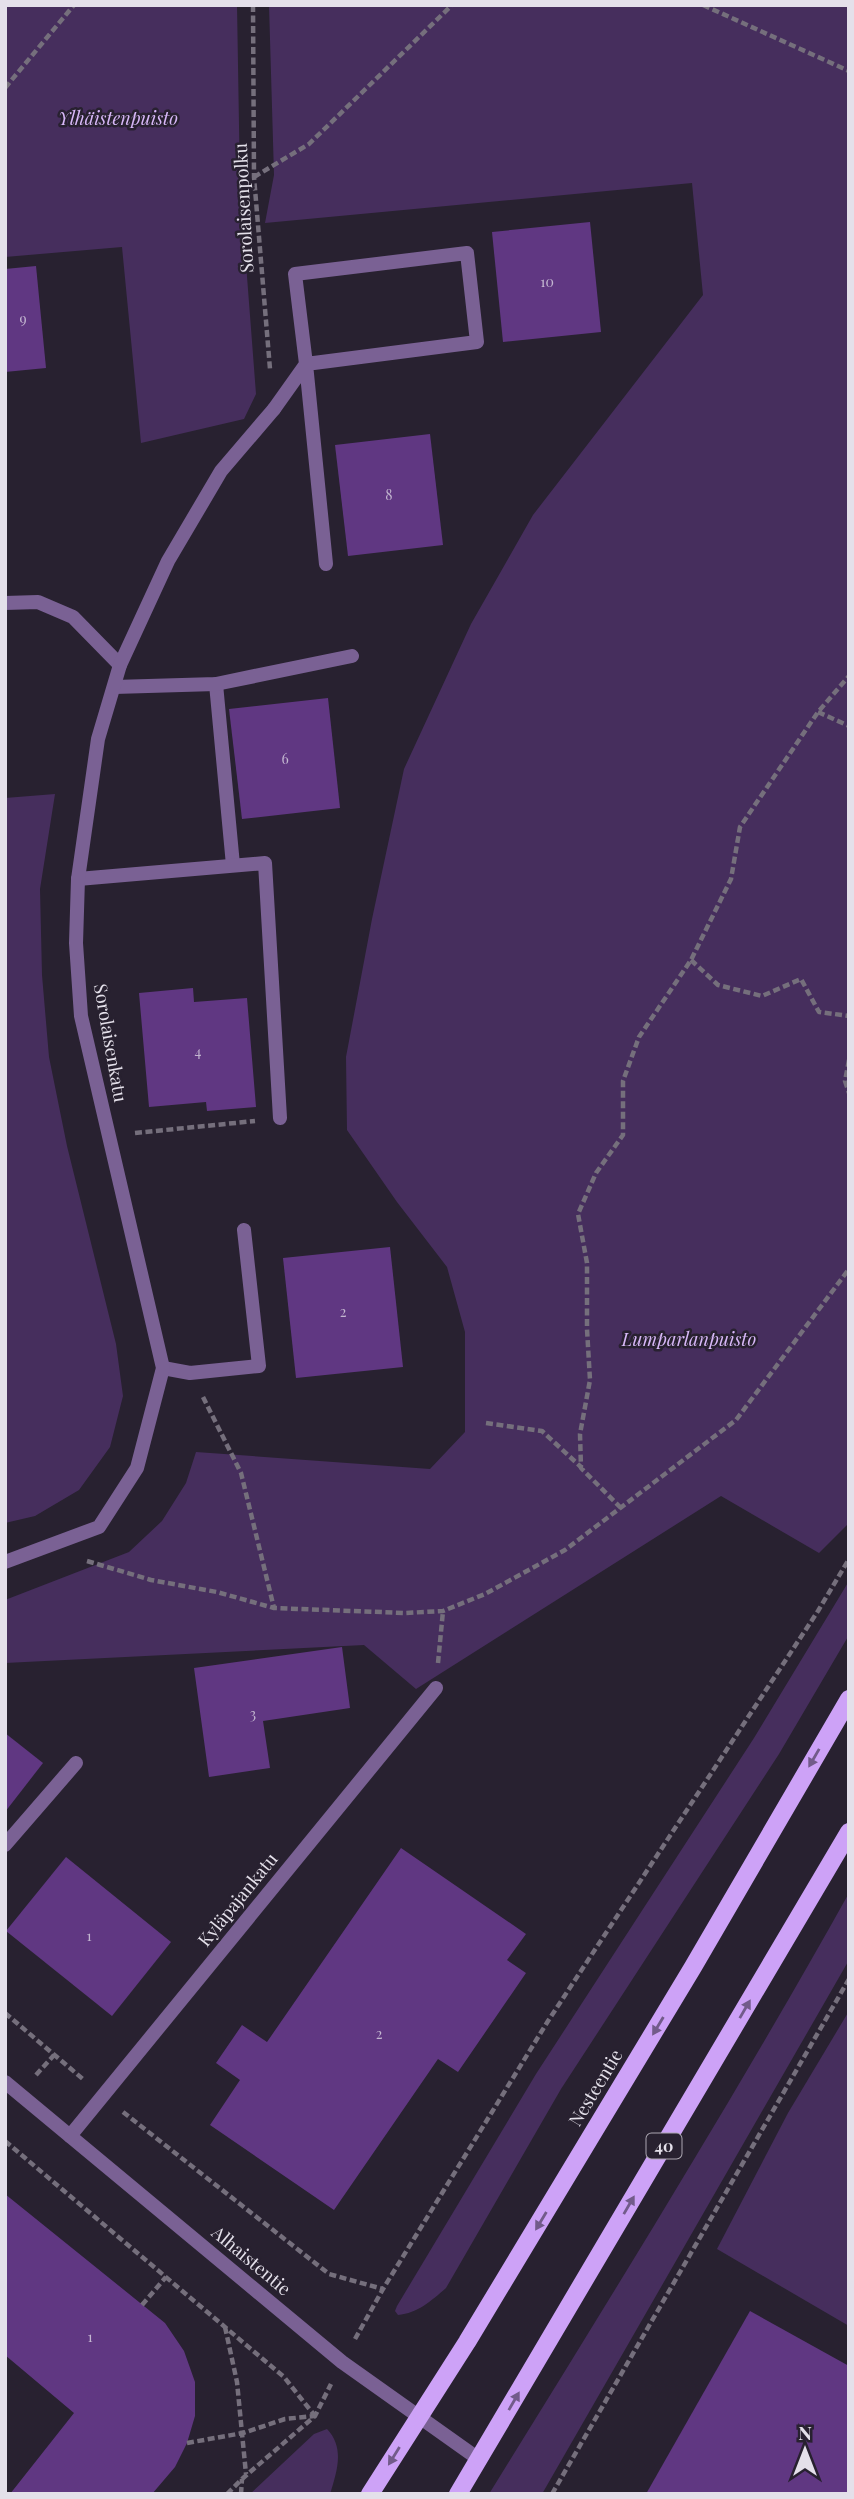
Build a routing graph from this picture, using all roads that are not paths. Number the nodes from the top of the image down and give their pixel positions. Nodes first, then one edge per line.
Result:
1 (306, 365) junction
2 (326, 564) dead end
3 (5, 603) edge
4 (352, 656) dead end
5 (120, 665) junction
6 (216, 684) junction
7 (114, 687) junction
8 (233, 864) junction
9 (78, 879) junction
10 (280, 1118) road end
11 (244, 1230) dead end
12 (163, 1368) junction
13 (5, 1562) edge
14 (436, 1688) road end
15 (849, 1699) edge
16 (76, 1763) dead end
17 (849, 1832) edge
18 (5, 1845) edge
19 (5, 2082) edge
20 (70, 2136) junction
21 (418, 2418) junction
22 (480, 2460) junction
23 (370, 2494) edge
24 (458, 2494) edge

1 - 1 street
1 - 2 street
1 - 5 street, Sorolaisenkatu
3 - 5 street
4 - 6 street
5 - 7 street, Sorolaisenkatu
6 - 7 street
6 - 8 street
7 - 9 street, Sorolaisenkatu
8 - 9 street
8 - 10 street
9 - 12 street, Sorolaisenkatu
11 - 12 street
12 - 13 street, Sorolaisenkatu
14 - 20 street, Kyläpajankatu
15 -> 21 main road, Nesteentie
16 - 18 street
22 -> 17 main road, 40
19 - 20 street, Alhaistentie
20 - 21 street, Alhaistentie
21 - 22 street, Alhaistentie
21 -> 23 main road, Nesteentie
22 - 24 main road, 40

